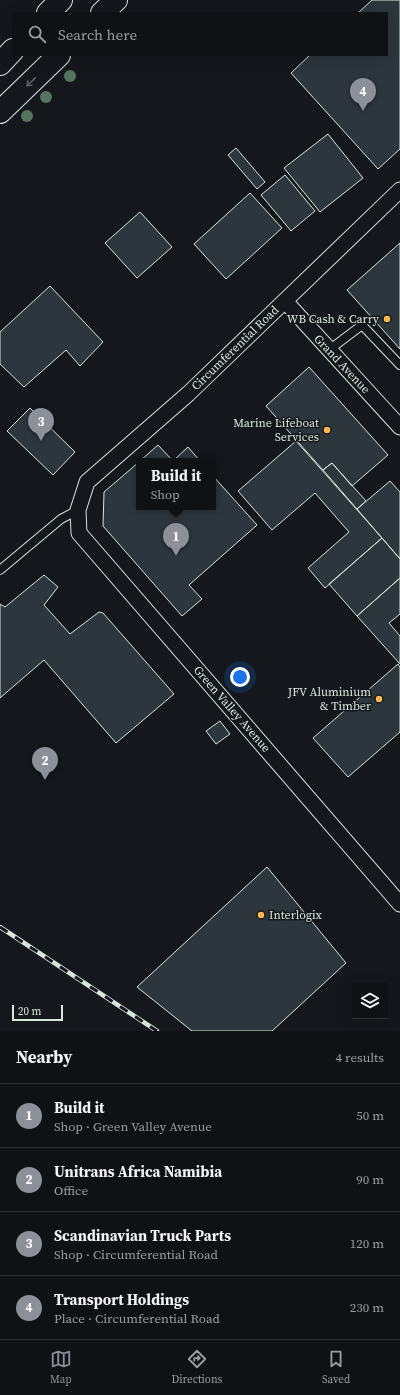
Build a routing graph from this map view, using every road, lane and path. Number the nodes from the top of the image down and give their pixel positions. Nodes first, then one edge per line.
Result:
1 (61, 0) edge
2 (116, 0) edge
3 (49, 12) edge
4 (103, 12) edge
5 (12, 51) edge
6 (58, 56) edge
7 (0, 64) edge
8 (0, 112) edge
9 (400, 190) edge
10 (284, 301) junction
11 (329, 350) junction
12 (400, 365) edge
13 (400, 427) edge
14 (78, 510) junction
15 (0, 570) edge
16 (400, 904) edge

1 - 3 highway
2 - 4 highway
5 - 7 highway
6 -> 8 highway
9 - 10 street, Circumferential Road
10 - 11 street, Grand Avenue
10 - 14 street, Circumferential Road
11 - 12 lane
11 - 13 street, Grand Avenue
14 - 15 lane
14 - 16 street, Green Valley Avenue

